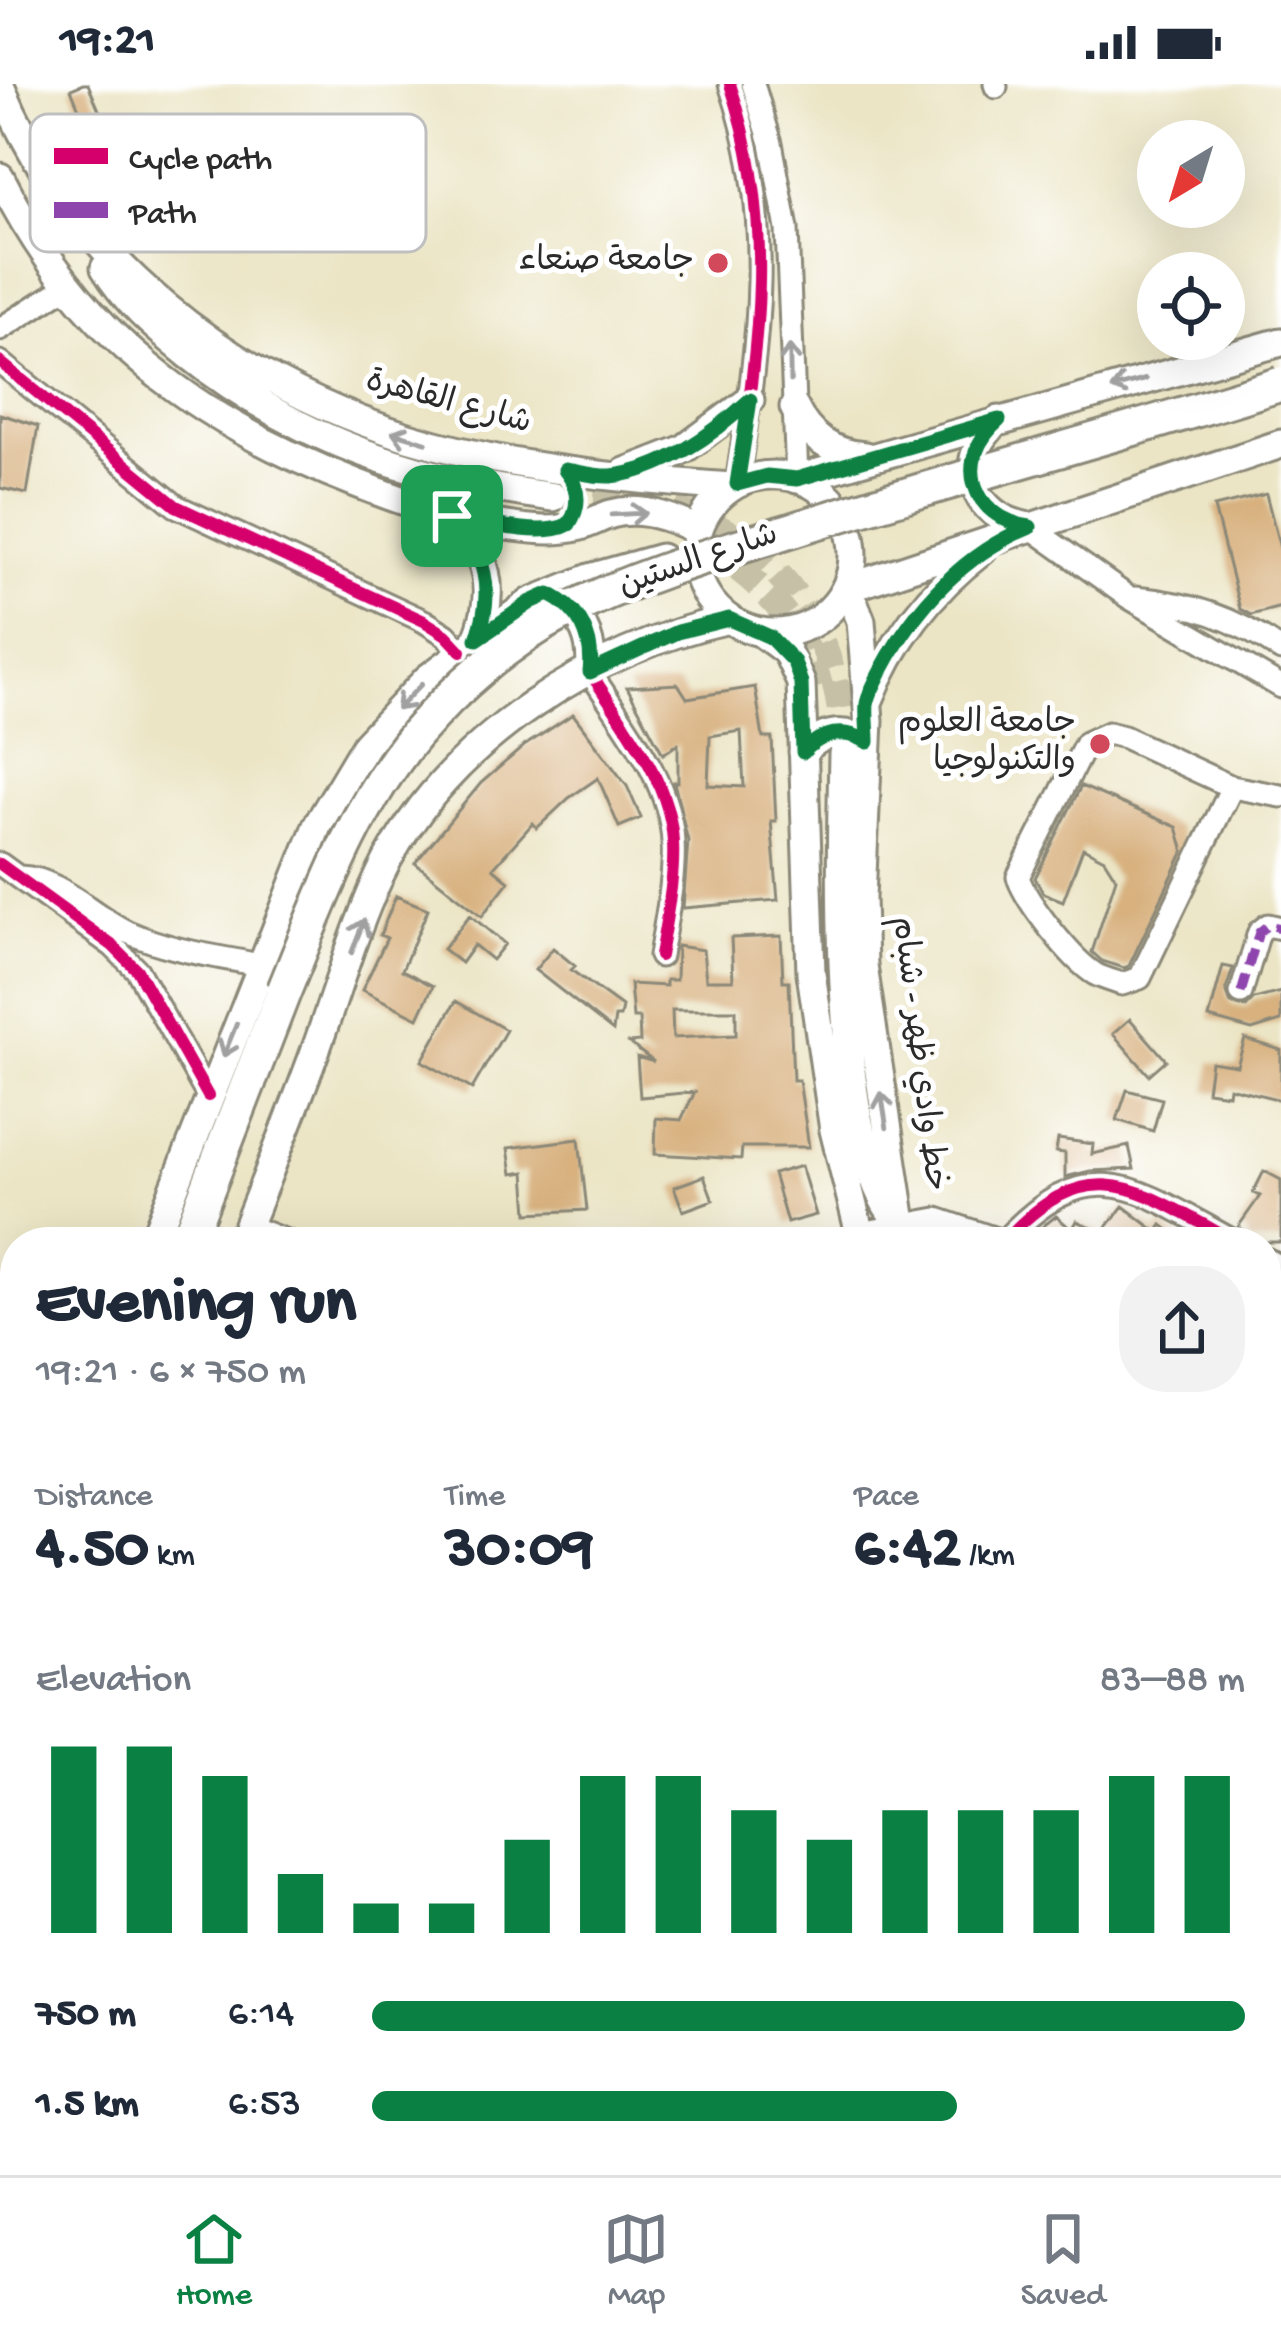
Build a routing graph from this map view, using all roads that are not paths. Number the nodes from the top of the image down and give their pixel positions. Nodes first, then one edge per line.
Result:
1 (730, 84) edge
2 (753, 84) edge
3 (0, 85) edge
4 (30, 148) edge
5 (0, 177) edge
6 (30, 224) edge
7 (787, 229) junction
8 (761, 230) junction
9 (47, 252) edge
10 (97, 252) edge
11 (108, 252) edge
12 (69, 286) junction
13 (0, 329) edge
14 (1281, 342) edge
15 (0, 362) edge
16 (1281, 385) edge
17 (750, 400) junction
18 (1281, 403) edge
19 (794, 407) junction
20 (999, 420) junction
21 (1281, 444) edge
22 (869, 456) junction
23 (565, 470) junction
24 (609, 476) junction
25 (797, 479) junction
26 (735, 486) junction
27 (554, 513) junction
28 (452, 516) junction
29 (1030, 527) junction
30 (1002, 538) junction
31 (697, 541) junction
32 (844, 592) junction
33 (549, 594) junction
34 (1128, 597) junction
35 (729, 619) junction
36 (760, 632) junction
37 (469, 645) junction
38 (1281, 650) edge
39 (590, 672) junction
40 (1281, 687) edge
41 (867, 704) junction
42 (836, 751) junction
43 (1232, 787) junction
44 (1281, 796) edge
45 (0, 864) edge
46 (99, 926) junction
47 (1281, 928) edge
48 (660, 956) dead end
49 (260, 965) junction
50 (293, 993) junction
51 (1240, 993) dead end
52 (208, 1096) junction
53 (202, 1206) junction
54 (159, 1227) edge
55 (184, 1227) edge
56 (193, 1227) edge
57 (215, 1227) edge
58 (248, 1227) edge
59 (861, 1227) edge
60 (900, 1227) edge
61 (919, 1227) edge
62 (960, 1227) edge
63 (1017, 1227) edge
64 (1207, 1227) edge

1 - 8 street
2 - 7 street
3 - 4 main road, شارع القاهرة
5 - 6 main road
7 - 8 street
19 -> 7 street
8 - 17 street
9 - 12 main road
10 - 27 main road
23 -> 11 main road, شارع القاهرة
12 - 13 street
12 - 27 main road
12 - 28 main road
14 -> 20 main road, شارع الستين
15 - 37 street
16 - 50 highway, شارع الستين, bridge
17 - 24 main road
17 - 26 street
18 - 50 highway, شارع الستين
19 - 22 main road
19 - 25 street
20 - 22 main road, شارع الستين
20 - 29 main road
21 - 29 main road
22 - 25 main road, شارع الستين
23 - 24 main road, شارع القاهرة
23 - 27 main road
24 - 26 main road, شارع القاهرة
25 - 26 main road
25 - 32 main road
26 - 31 main road
27 - 28 main road
27 -> 31 main road
28 - 37 main road
29 - 30 main road
29 - 34 street
30 - 32 main road
30 - 41 main road
31 - 33 main road, شارع الستين
31 - 35 main road
32 - 36 main road
32 - 41 main road
33 - 37 main road, شارع الستين
33 - 39 main road
34 - 38 street
34 - 40 street
35 - 36 main road
35 - 39 main road, شارع الستين
36 - 42 main road
37 -> 49 main road, شارع الستين
39 - 48 street
58 -> 39 main road, شارع الستين
41 - 42 main road
42 - 59 main road
60 -> 42 main road
43 - 43 street
43 - 44 street
45 - 46 street
46 - 49 street
46 - 52 street
47 - 51 street
49 -> 52 main road, شارع الستين
50 - 53 highway, شارع الستين
50 - 57 highway, شارع الستين
52 - 54 main road, شارع الستين
53 - 55 highway
53 - 56 highway, شارع الستين
61 - 62 street
63 - 64 street

